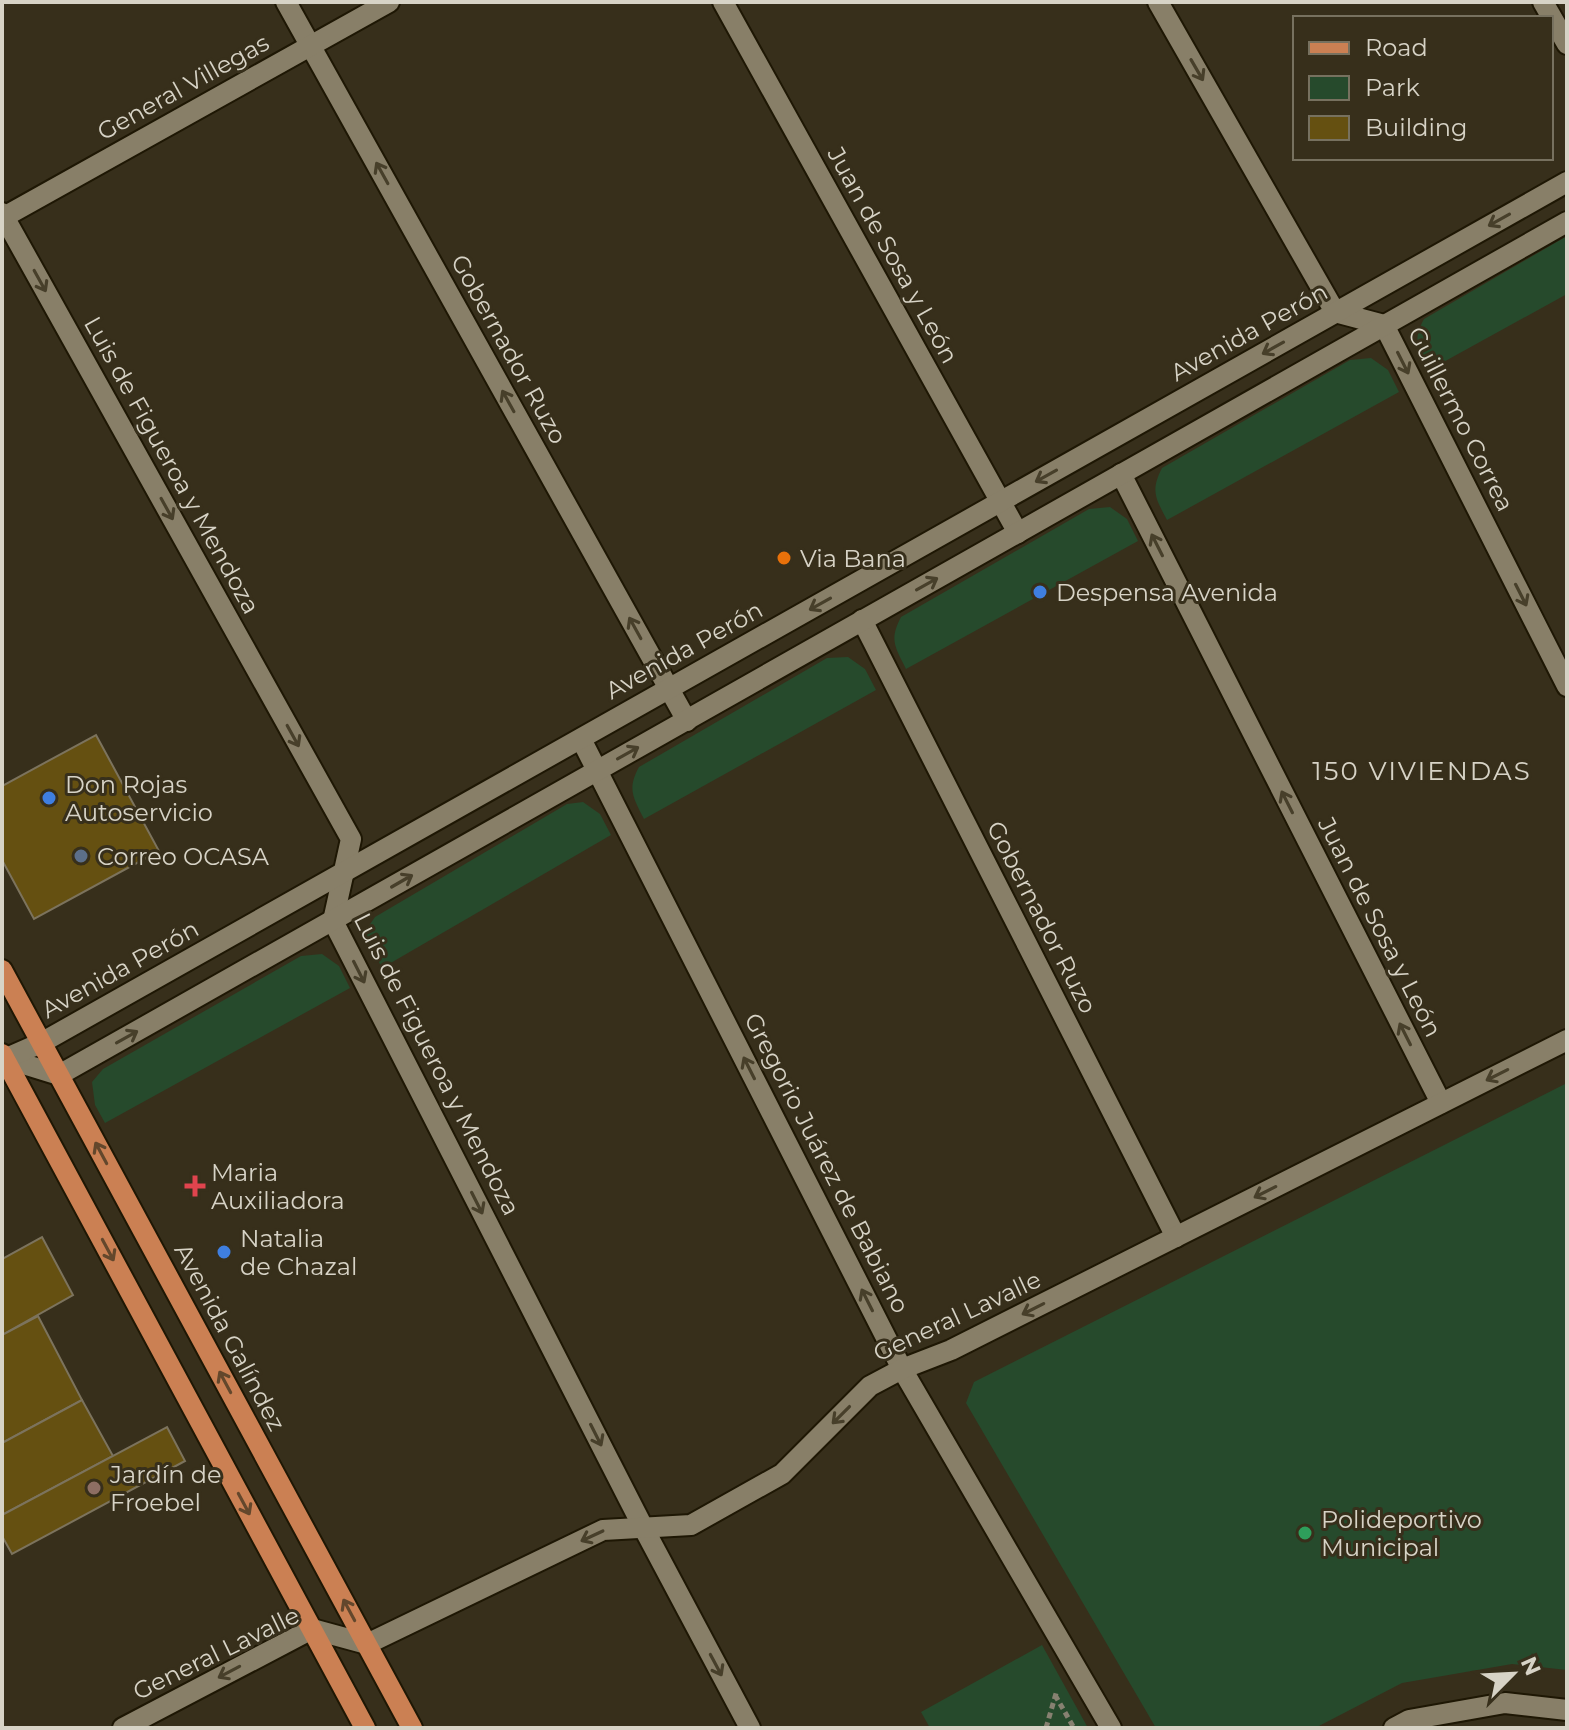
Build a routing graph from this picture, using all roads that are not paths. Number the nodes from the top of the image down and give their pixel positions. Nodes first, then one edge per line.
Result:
1 (286, 2) edge
2 (389, 2) edge
3 (723, 2) edge
4 (1158, 2) edge
5 (1553, 20) edge
6 (1567, 44) edge
7 (311, 45) junction
8 (1567, 182) edge
9 (3, 216) edge
10 (1567, 222) edge
11 (1335, 312) junction
12 (1384, 325) junction
13 (1121, 474) junction
14 (1000, 502) junction
15 (1018, 533) junction
16 (862, 620) junction
17 (1567, 686) edge
18 (669, 689) junction
19 (687, 721) junction
20 (581, 739) junction
21 (598, 770) junction
22 (343, 873) junction
23 (333, 921) junction
24 (2, 970) edge
25 (1567, 1040) edge
26 (41, 1043) junction
27 (3, 1057) edge
28 (59, 1075) junction
29 (1441, 1103) junction
30 (1176, 1237) junction
31 (902, 1369) junction
32 (643, 1527) junction
33 (312, 1629) junction
34 (367, 1644) junction
35 (1567, 1710) edge
36 (1457, 1720) edge
37 (123, 1728) edge
38 (365, 1728) edge
39 (412, 1728) edge
40 (750, 1728) edge
41 (1111, 1728) edge
42 (1394, 1728) edge

1 - 7 street, Gobernador Ruzo
2 - 7 street, General Villegas
3 - 14 street, Juan de Sosa y León
4 -> 11 street
5 - 6 street
7 - 9 street, General Villegas
18 -> 7 street, Gobernador Ruzo
8 -> 11 street, Avenida Perón
9 -> 22 street, Luis de Figueroa y Mendoza
10 - 12 street
11 - 12 street, Guillermo Correa
11 -> 14 street, Avenida Perón
12 - 13 street
12 -> 17 street, Guillermo Correa
13 - 15 street
29 -> 13 street, Juan de Sosa y León
14 - 15 street, Juan de Sosa y León
14 -> 18 street, Avenida Perón
16 -> 15 street
16 - 19 street
16 - 30 street, Gobernador Ruzo
18 - 19 street, Gobernador Ruzo
18 - 20 street, Avenida Perón
21 -> 19 street
20 - 21 street, Gregorio Juárez de Babiano
20 - 22 street, Avenida Perón
23 -> 21 street
31 -> 21 street, Gregorio Juárez de Babiano
22 - 23 street, Luis de Figueroa y Mendoza
22 - 26 street, Avenida Perón
28 -> 23 street
23 -> 32 street, Luis de Figueroa y Mendoza
24 - 26 main road, Avenida Galíndez
25 -> 29 street, General Lavalle
26 - 27 street, Avenida Perón
26 - 28 main road, Avenida Galíndez
27 - 28 street
27 -> 33 main road
34 -> 28 main road, Avenida Galíndez
29 -> 30 street, General Lavalle
30 -> 31 street, General Lavalle
31 -> 32 street, General Lavalle
31 - 41 street, Gregorio Juárez de Babiano
32 -> 34 street, General Lavalle
32 -> 40 street, Luis de Figueroa y Mendoza
33 - 34 street, General Lavalle
33 -> 37 street, General Lavalle
33 - 38 main road
34 - 39 main road, Avenida Galíndez
35 - 36 street
36 - 42 street

